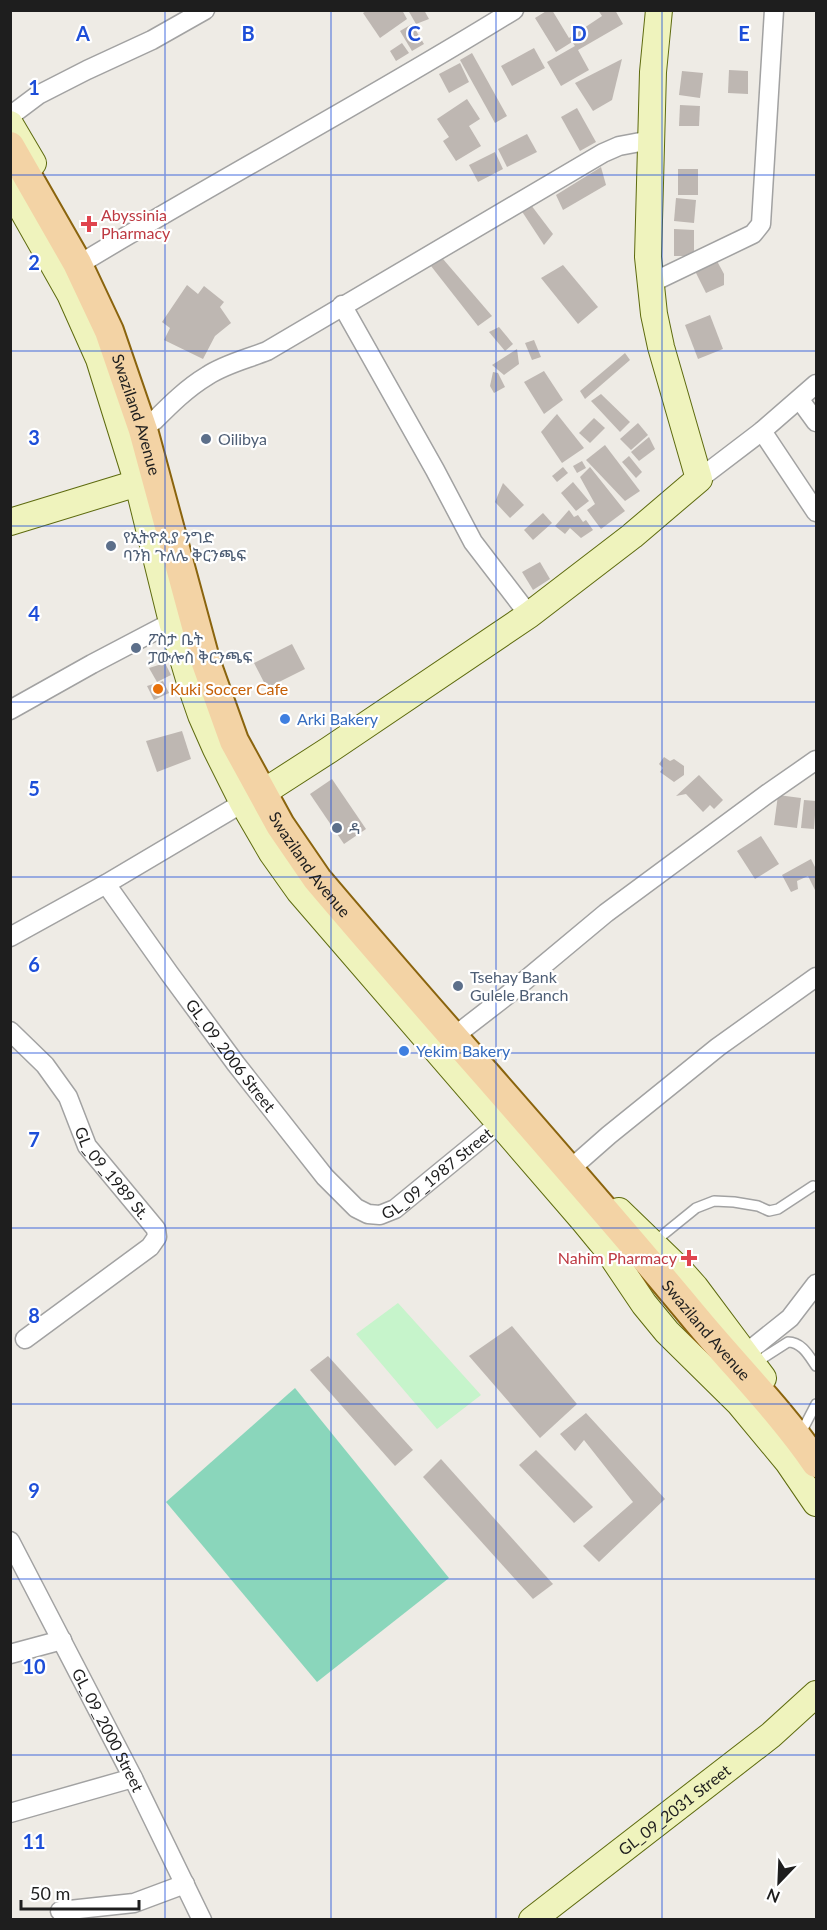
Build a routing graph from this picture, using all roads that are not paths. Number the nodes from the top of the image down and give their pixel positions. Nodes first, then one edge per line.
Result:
1 (205, 10) edge
2 (514, 10) edge
3 (659, 10) edge
4 (774, 10) edge
5 (10, 116) edge
6 (10, 124) edge
7 (633, 143) junction
8 (10, 146) edge
9 (10, 165) edge
10 (10, 188) edge
11 (88, 259) junction
12 (651, 283) junction
13 (342, 305) junction
14 (816, 384) edge
15 (800, 400) junction
16 (154, 421) junction
17 (816, 422) edge
18 (762, 430) junction
19 (152, 479) junction
20 (699, 479) junction
21 (816, 512) edge
22 (10, 522) edge
23 (529, 615) junction
24 (172, 622) junction
25 (10, 710) edge
26 (816, 760) edge
27 (256, 795) junction
28 (106, 884) junction
29 (10, 937) edge
30 (816, 977) edge
31 (10, 1031) edge
32 (461, 1031) junction
33 (500, 1123) junction
34 (576, 1164) junction
35 (813, 1186) dead end
36 (368, 1214) joint
37 (653, 1243) junction
38 (816, 1284) edge
39 (25, 1339) dead end
40 (749, 1359) junction
41 (816, 1366) edge
42 (816, 1404) edge
43 (810, 1435) edge
44 (816, 1463) edge
45 (816, 1478) edge
46 (816, 1503) edge
47 (10, 1541) edge
48 (62, 1640) junction
49 (10, 1654) edge
50 (811, 1700) edge
51 (133, 1778) junction
52 (10, 1813) edge
53 (185, 1884) junction
54 (60, 1911) dead end
55 (202, 1920) edge
56 (532, 1920) edge

1 - 5 street
2 - 11 street
3 - 7 main road
4 - 12 street
6 - 11 main road
7 - 12 main road
7 - 13 street
8 - 19 main road, Swaziland Avenue
9 - 19 main road, Swaziland Avenue
10 - 19 main road
11 - 16 main road
12 - 20 main road
13 - 16 street
13 - 23 street
14 - 15 street
15 - 17 street
15 - 18 street
16 - 19 main road
18 - 20 street
18 - 21 street
19 - 22 main road
19 - 24 main road
19 - 27 main road, Swaziland Avenue
20 - 23 main road
23 - 27 main road
24 - 25 street
24 - 27 main road
26 - 32 street
27 - 28 street
27 - 32 main road
27 - 33 main road
27 - 44 main road, Swaziland Avenue
27 - 45 main road, Swaziland Avenue
28 - 29 street
28 - 36 street, GL_09_2006 Street
30 - 34 street
31 - 39 street, GL_09_1989 St.
32 - 34 main road
33 - 36 street, GL_09_1987 Street
33 - 46 main road
34 - 37 main road
35 - 37 lane
37 - 40 main road
38 - 40 street
40 - 41 lane
40 - 43 main road
42 - 43 lane
47 - 48 street, GL_09_2000 Street
48 - 49 street
48 - 51 street, GL_09_2000 Street
50 - 56 main road, GL_09_2031 Street
51 - 52 street
51 - 53 street, GL_09_2000 Street
53 - 54 street
53 - 55 street, GL_09_2000 Street

